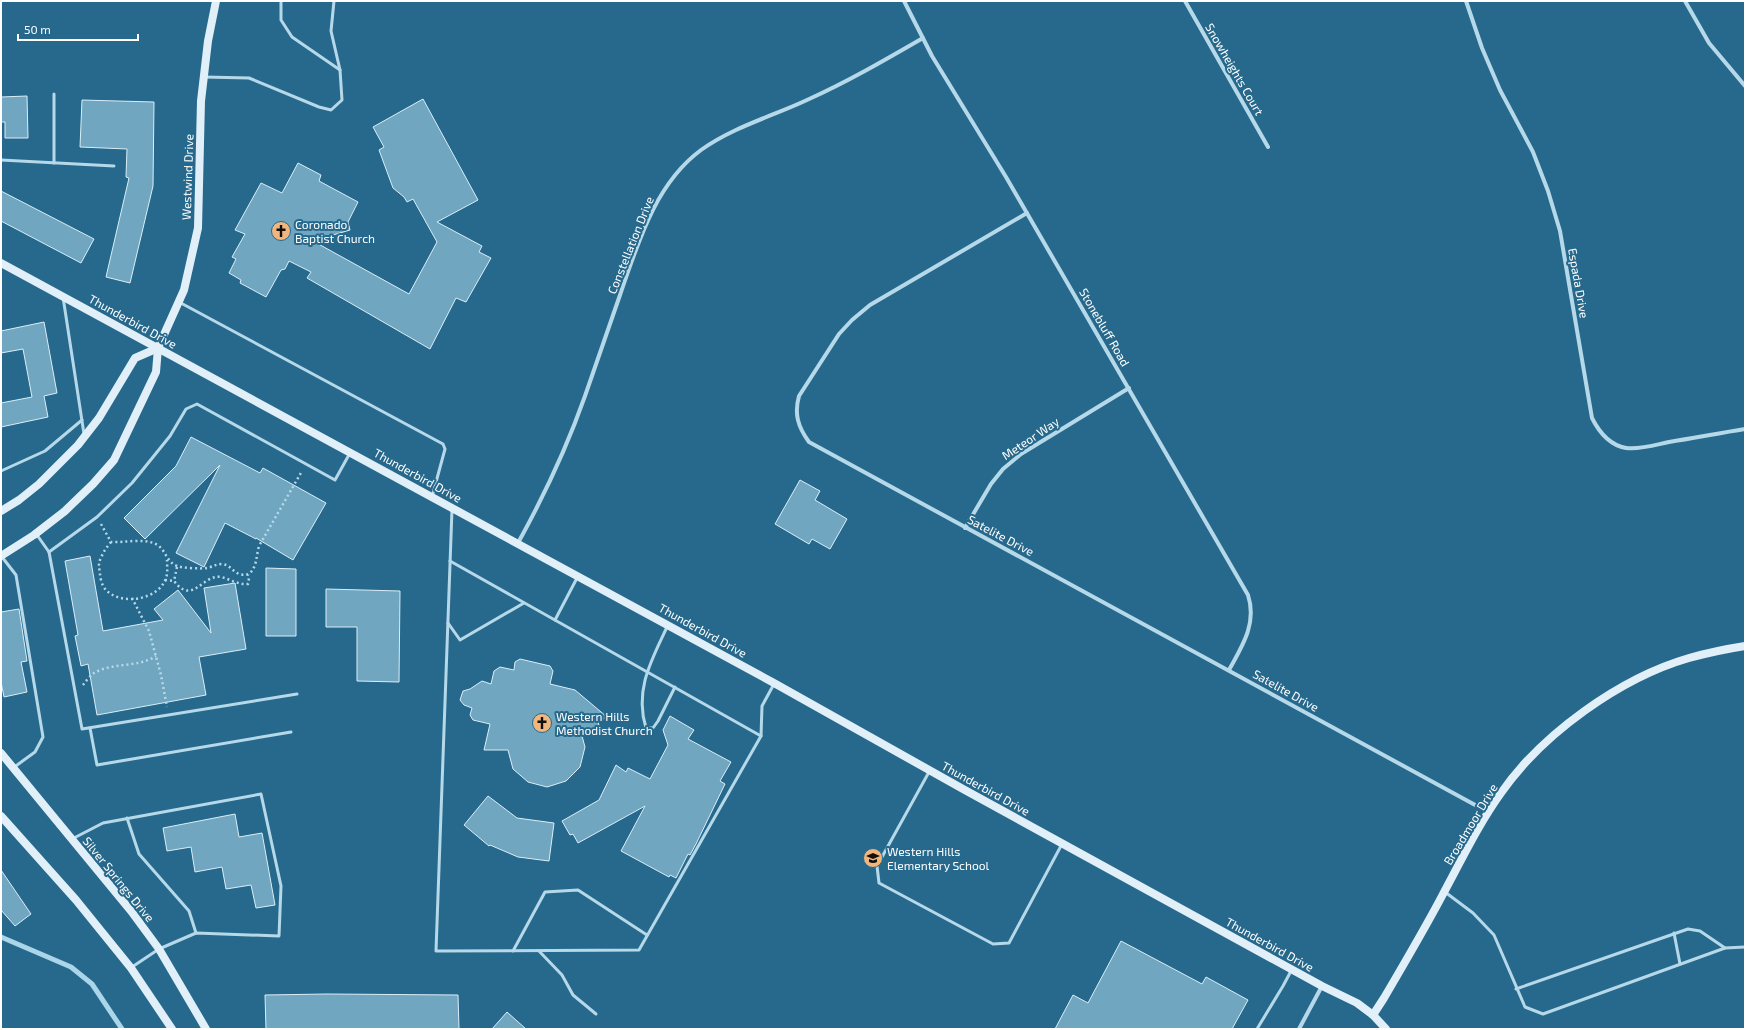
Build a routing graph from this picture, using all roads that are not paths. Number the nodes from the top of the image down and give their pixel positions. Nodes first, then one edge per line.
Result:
1 (213, 1) edge
2 (216, 1) edge
3 (281, 1) edge
4 (334, 1) edge
5 (904, 1) edge
6 (1185, 1) edge
7 (1466, 1) edge
8 (1685, 1) edge
9 (923, 38) junction
10 (340, 70) junction
11 (204, 77) junction
12 (1745, 86) edge
13 (54, 94) dead end
14 (1268, 147) dead end
15 (1, 160) edge
16 (54, 163) junction
17 (114, 166) dead end
18 (1027, 213) junction
19 (1, 263) edge
20 (62, 296) junction
21 (178, 302) junction
22 (158, 348) junction
23 (1129, 388) junction
24 (82, 420) junction
25 (1745, 429) edge
26 (84, 437) junction
27 (351, 452) junction
28 (1, 471) edge
29 (432, 497) junction
30 (452, 507) junction
31 (1, 511) edge
32 (965, 528) junction
33 (36, 533) junction
34 (518, 543) junction
35 (49, 552) junction
36 (1, 556) edge
37 (450, 561) junction
38 (578, 576) junction
39 (524, 603) junction
40 (555, 620) junction
41 (448, 622) junction
42 (668, 625) junction
43 (1745, 646) edge
44 (1229, 670) junction
45 (646, 671) junction
46 (774, 683) junction
47 (675, 687) junction
48 (297, 694) dead end
49 (90, 728) junction
50 (291, 732) dead end
51 (761, 736) junction
52 (1, 753) edge
53 (13, 768) junction
54 (930, 770) junction
55 (1489, 812) junction
56 (1, 816) edge
57 (127, 818) junction
58 (72, 839) junction
59 (1062, 844) junction
60 (1444, 892) junction
61 (196, 933) junction
62 (1674, 933) junction
63 (647, 935) junction
64 (1745, 947) edge
65 (1725, 948) junction
66 (159, 949) junction
67 (513, 951) junction
68 (539, 951) junction
69 (1680, 964) junction
70 (131, 968) junction
71 (1292, 969) junction
72 (1322, 986) junction
73 (1516, 989) junction
74 (596, 1014) dead end
75 (1372, 1015) junction
76 (172, 1029) edge
77 (206, 1029) edge
78 (1257, 1029) edge
79 (1299, 1029) edge
80 (1386, 1029) edge

1 - 2 street
2 - 11 street, Westwind Drive
3 - 10 lane
4 - 10 lane
5 - 9 street, Stonebluff Road
6 - 14 street, Snowheights Court
7 - 25 street, Espada Drive
8 - 12 street
9 - 18 street, Stonebluff Road
9 - 34 street, Constellation Drive
10 - 11 lane
11 - 21 street, Westwind Drive
13 - 16 lane
15 - 16 lane
16 - 17 lane
18 - 23 street, Stonebluff Road
18 - 32 street, Satelite Drive
19 - 20 street, Thunderbird Drive
20 - 22 street, Thunderbird Drive
20 - 24 lane
21 - 22 street, Westwind Drive
21 - 29 lane
22 - 26 street
22 - 27 street, Thunderbird Drive
22 - 33 street, Westwind Drive
23 - 32 street, Meteor Way
23 - 44 street, Stonebluff Road
24 - 26 lane
24 - 28 lane
26 - 31 street
27 - 29 street, Thunderbird Drive
27 - 35 lane
29 - 30 street, Thunderbird Drive
30 - 34 street, Thunderbird Drive
30 - 37 lane
32 - 44 street, Satelite Drive
33 - 35 lane
33 - 36 street, Westwind Drive
34 - 38 street, Thunderbird Drive
35 - 49 lane
36 - 53 lane
37 - 39 lane
37 - 41 lane
38 - 40 lane
38 - 42 street, Thunderbird Drive
39 - 40 lane
39 - 41 lane
40 - 45 lane
41 - 67 lane
42 - 45 lane
42 - 46 street, Thunderbird Drive
43 - 55 street, Broadmoor Drive
44 - 55 street, Satelite Drive
45 - 47 lane
45 - 47 lane
46 - 51 lane
46 - 54 street, Thunderbird Drive
47 - 51 lane
48 - 49 lane
49 - 50 lane
51 - 63 lane
52 - 53 street, Silver Springs Drive
53 - 58 street, Silver Springs Drive
54 - 59 street, Thunderbird Drive
54 - 59 lane
55 - 60 street, Broadmoor Drive
56 - 70 street
57 - 58 lane
57 - 61 lane
57 - 61 lane
58 - 66 street, Silver Springs Drive
59 - 71 street, Thunderbird Drive
60 - 73 lane
60 - 75 street, Broadmoor Drive
61 - 66 lane
62 - 65 lane
62 - 69 lane
62 - 73 lane
63 - 67 lane
63 - 68 lane
64 - 65 lane
65 - 69 lane
66 - 70 lane
66 - 77 street, Silver Springs Drive
67 - 68 lane
68 - 74 lane
69 - 73 lane
70 - 76 street
71 - 72 street, Thunderbird Drive
71 - 78 lane
72 - 75 street, Thunderbird Drive
72 - 79 street
75 - 80 street, Thunderbird Drive

